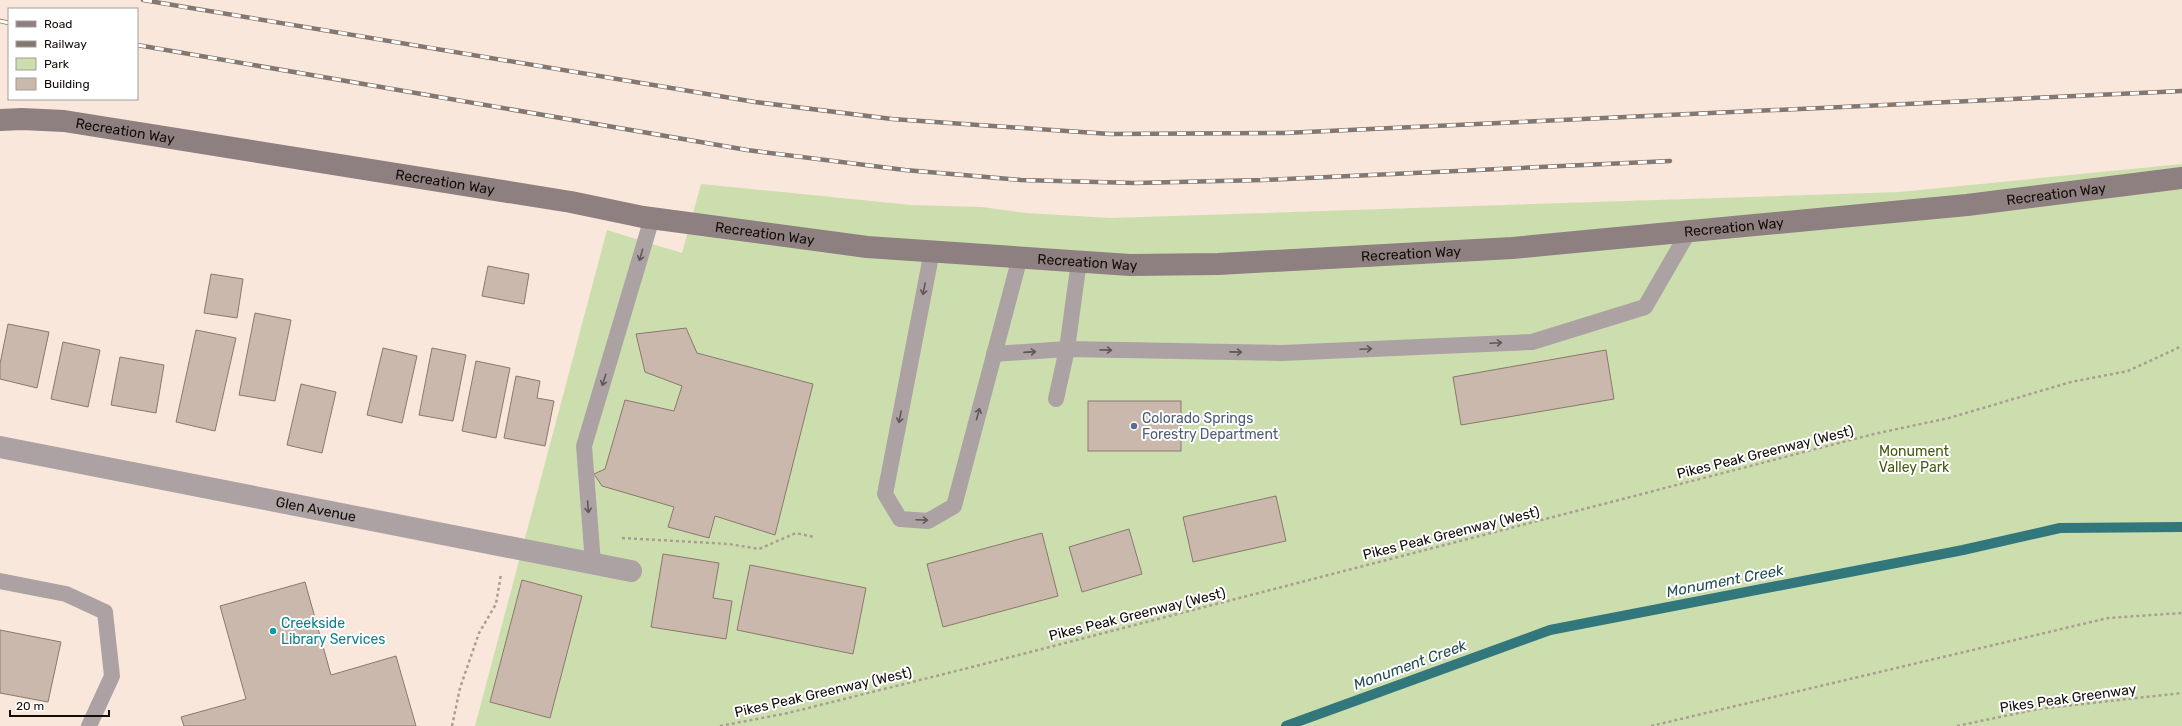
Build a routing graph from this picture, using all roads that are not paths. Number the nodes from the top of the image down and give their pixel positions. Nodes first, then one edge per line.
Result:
1 (0, 120) edge
2 (2182, 178) edge
3 (652, 218) junction
4 (1689, 231) junction
5 (932, 251) junction
6 (1020, 257) junction
7 (1079, 261) junction
8 (1067, 349) junction
9 (994, 354) junction
10 (1056, 399) dead end
11 (0, 447) edge
12 (593, 563) junction
13 (631, 571) dead end
14 (0, 581) edge
15 (89, 726) edge

1 - 3 street, Recreation Way
2 - 4 street, Recreation Way
3 - 5 street, Recreation Way
3 -> 12 lane
4 - 7 street, Recreation Way
8 -> 4 lane
5 - 6 street, Recreation Way
5 -> 9 lane
6 - 7 street, Recreation Way
6 - 9 lane
7 - 8 lane
9 -> 8 lane
8 - 10 lane
11 - 12 street, Glen Avenue
12 - 13 street, Glen Avenue
14 - 15 lane

